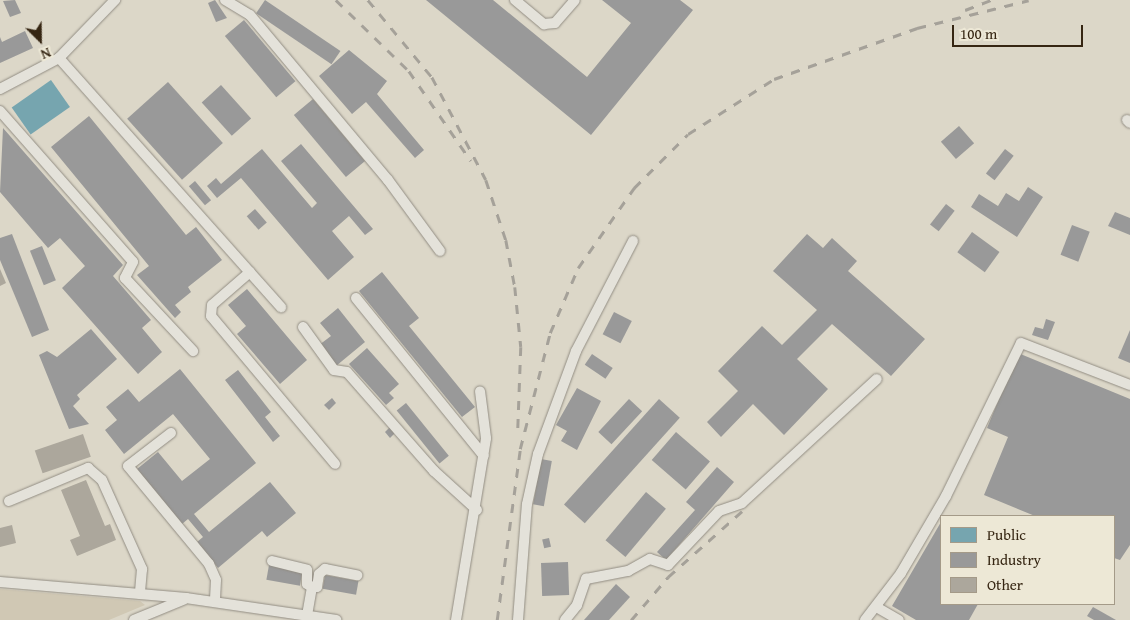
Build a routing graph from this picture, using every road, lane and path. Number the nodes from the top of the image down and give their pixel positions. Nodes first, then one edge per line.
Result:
1 (115, 0) edge
2 (224, 0) edge
3 (515, 0) edge
4 (575, 0) edge
5 (59, 58) junction
6 (0, 89) edge
7 (0, 111) edge
8 (633, 241) dead end
9 (440, 251) dead end
10 (250, 272) junction
11 (356, 298) dead end
12 (281, 307) dead end
13 (303, 327) dead end
14 (193, 351) dead end
15 (877, 379) dead end
16 (1130, 385) edge
17 (480, 391) dead end
18 (171, 433) dead end
19 (484, 456) junction
20 (335, 464) dead end
21 (8, 501) dead end
22 (477, 510) junction
23 (272, 561) dead end
24 (357, 575) dead end
25 (0, 582) edge
26 (312, 587) junction
27 (140, 594) junction
28 (186, 598) junction
29 (215, 602) junction
30 (878, 608) junction
31 (302, 617) edge
32 (134, 620) edge
33 (336, 620) edge
34 (456, 620) edge
35 (518, 620) edge
36 (564, 620) edge
37 (865, 620) edge
38 (899, 620) edge

1 - 5 street
2 - 9 street
3 - 4 street
5 - 6 street
5 - 10 street
7 - 14 street
8 - 35 street
10 - 12 street
10 - 20 street
11 - 19 street
13 - 22 street
15 - 36 street
16 - 30 street
17 - 19 street
18 - 29 street
19 - 22 street
21 - 27 street
22 - 34 street
23 - 26 street
24 - 26 street
25 - 27 street
26 - 31 street
27 - 28 street
28 - 29 street
28 - 32 street
29 - 31 street
30 - 37 street
30 - 38 street
31 - 33 street

